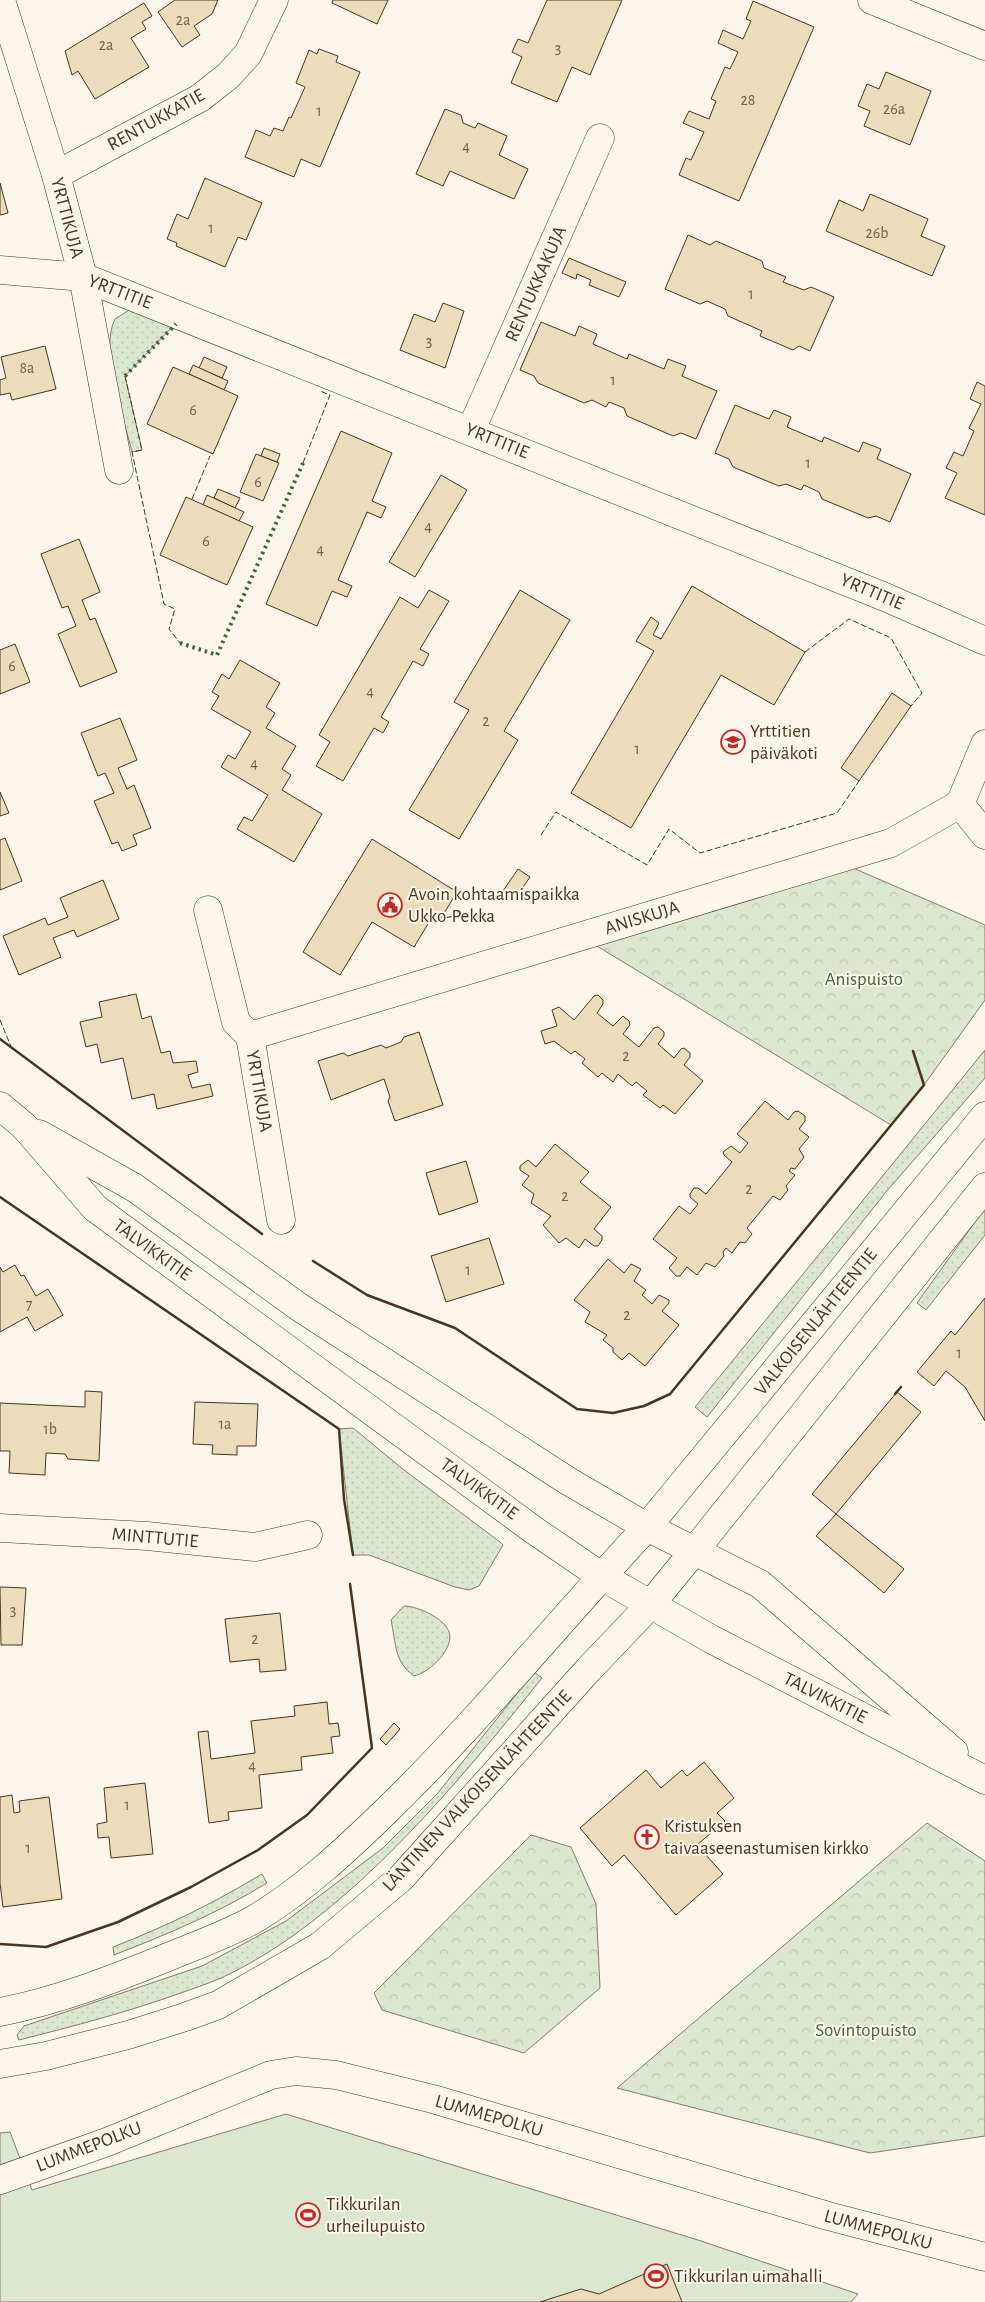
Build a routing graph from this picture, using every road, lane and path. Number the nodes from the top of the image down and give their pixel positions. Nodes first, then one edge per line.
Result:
1 (1, 0) edge
2 (274, 0) edge
3 (872, 0) edge
4 (985, 46) edge
5 (600, 138) dead end
6 (56, 175) junction
7 (0, 270) edge
8 (83, 277) junction
9 (471, 430) junction
10 (119, 470) dead end
11 (985, 641) edge
12 (985, 744) edge
13 (960, 804) junction
14 (985, 835) edge
15 (208, 910) dead end
16 (250, 1036) junction
17 (0, 1106) edge
18 (985, 1116) edge
19 (24, 1126) junction
20 (985, 1186) edge
21 (282, 1220) dead end
22 (647, 1527) junction
23 (0, 1528) edge
24 (308, 1535) dead end
25 (695, 1550) junction
26 (601, 1576) junction
27 (650, 1605) junction
28 (985, 1779) edge
29 (0, 2012) edge
30 (0, 2064) edge
31 (0, 2180) edge
32 (985, 2257) edge

1 - 6 main road, YRTTIKUJA
2 - 6 main road, RENTUKKATIE
3 - 4 main road
5 - 9 main road, RENTUKKAKUJA
6 - 8 main road, YRTTIKUJA
7 - 8 main road, YRTTITIE
8 - 9 main road, YRTTITIE
8 - 10 main road, YRTTIKUJA
9 - 11 main road, YRTTITIE
12 - 13 main road
13 - 14 main road
13 - 16 main road, ANISKUJA
15 - 16 main road, YRTTIKUJA
16 - 21 main road, YRTTIKUJA
17 - 19 main road, TALVIKKITIE
18 - 22 main road, VALKOISENLÄHTEENTIE
19 - 22 main road, TALVIKKITIE
19 - 26 main road, TALVIKKITIE
20 - 25 main road
22 - 25 main road, TALVIKKITIE
22 - 26 main road
23 - 24 main road, MINTTUTIE
25 - 27 main road, LÄNTINEN VALKOISENLÄHTEENTIE
25 - 28 main road, TALVIKKITIE
26 - 27 main road, TALVIKKITIE
26 - 29 main road
27 - 28 main road, TALVIKKITIE
27 - 30 main road, LÄNTINEN VALKOISENLÄHTEENTIE
31 - 32 main road, LUMMEPOLKU

